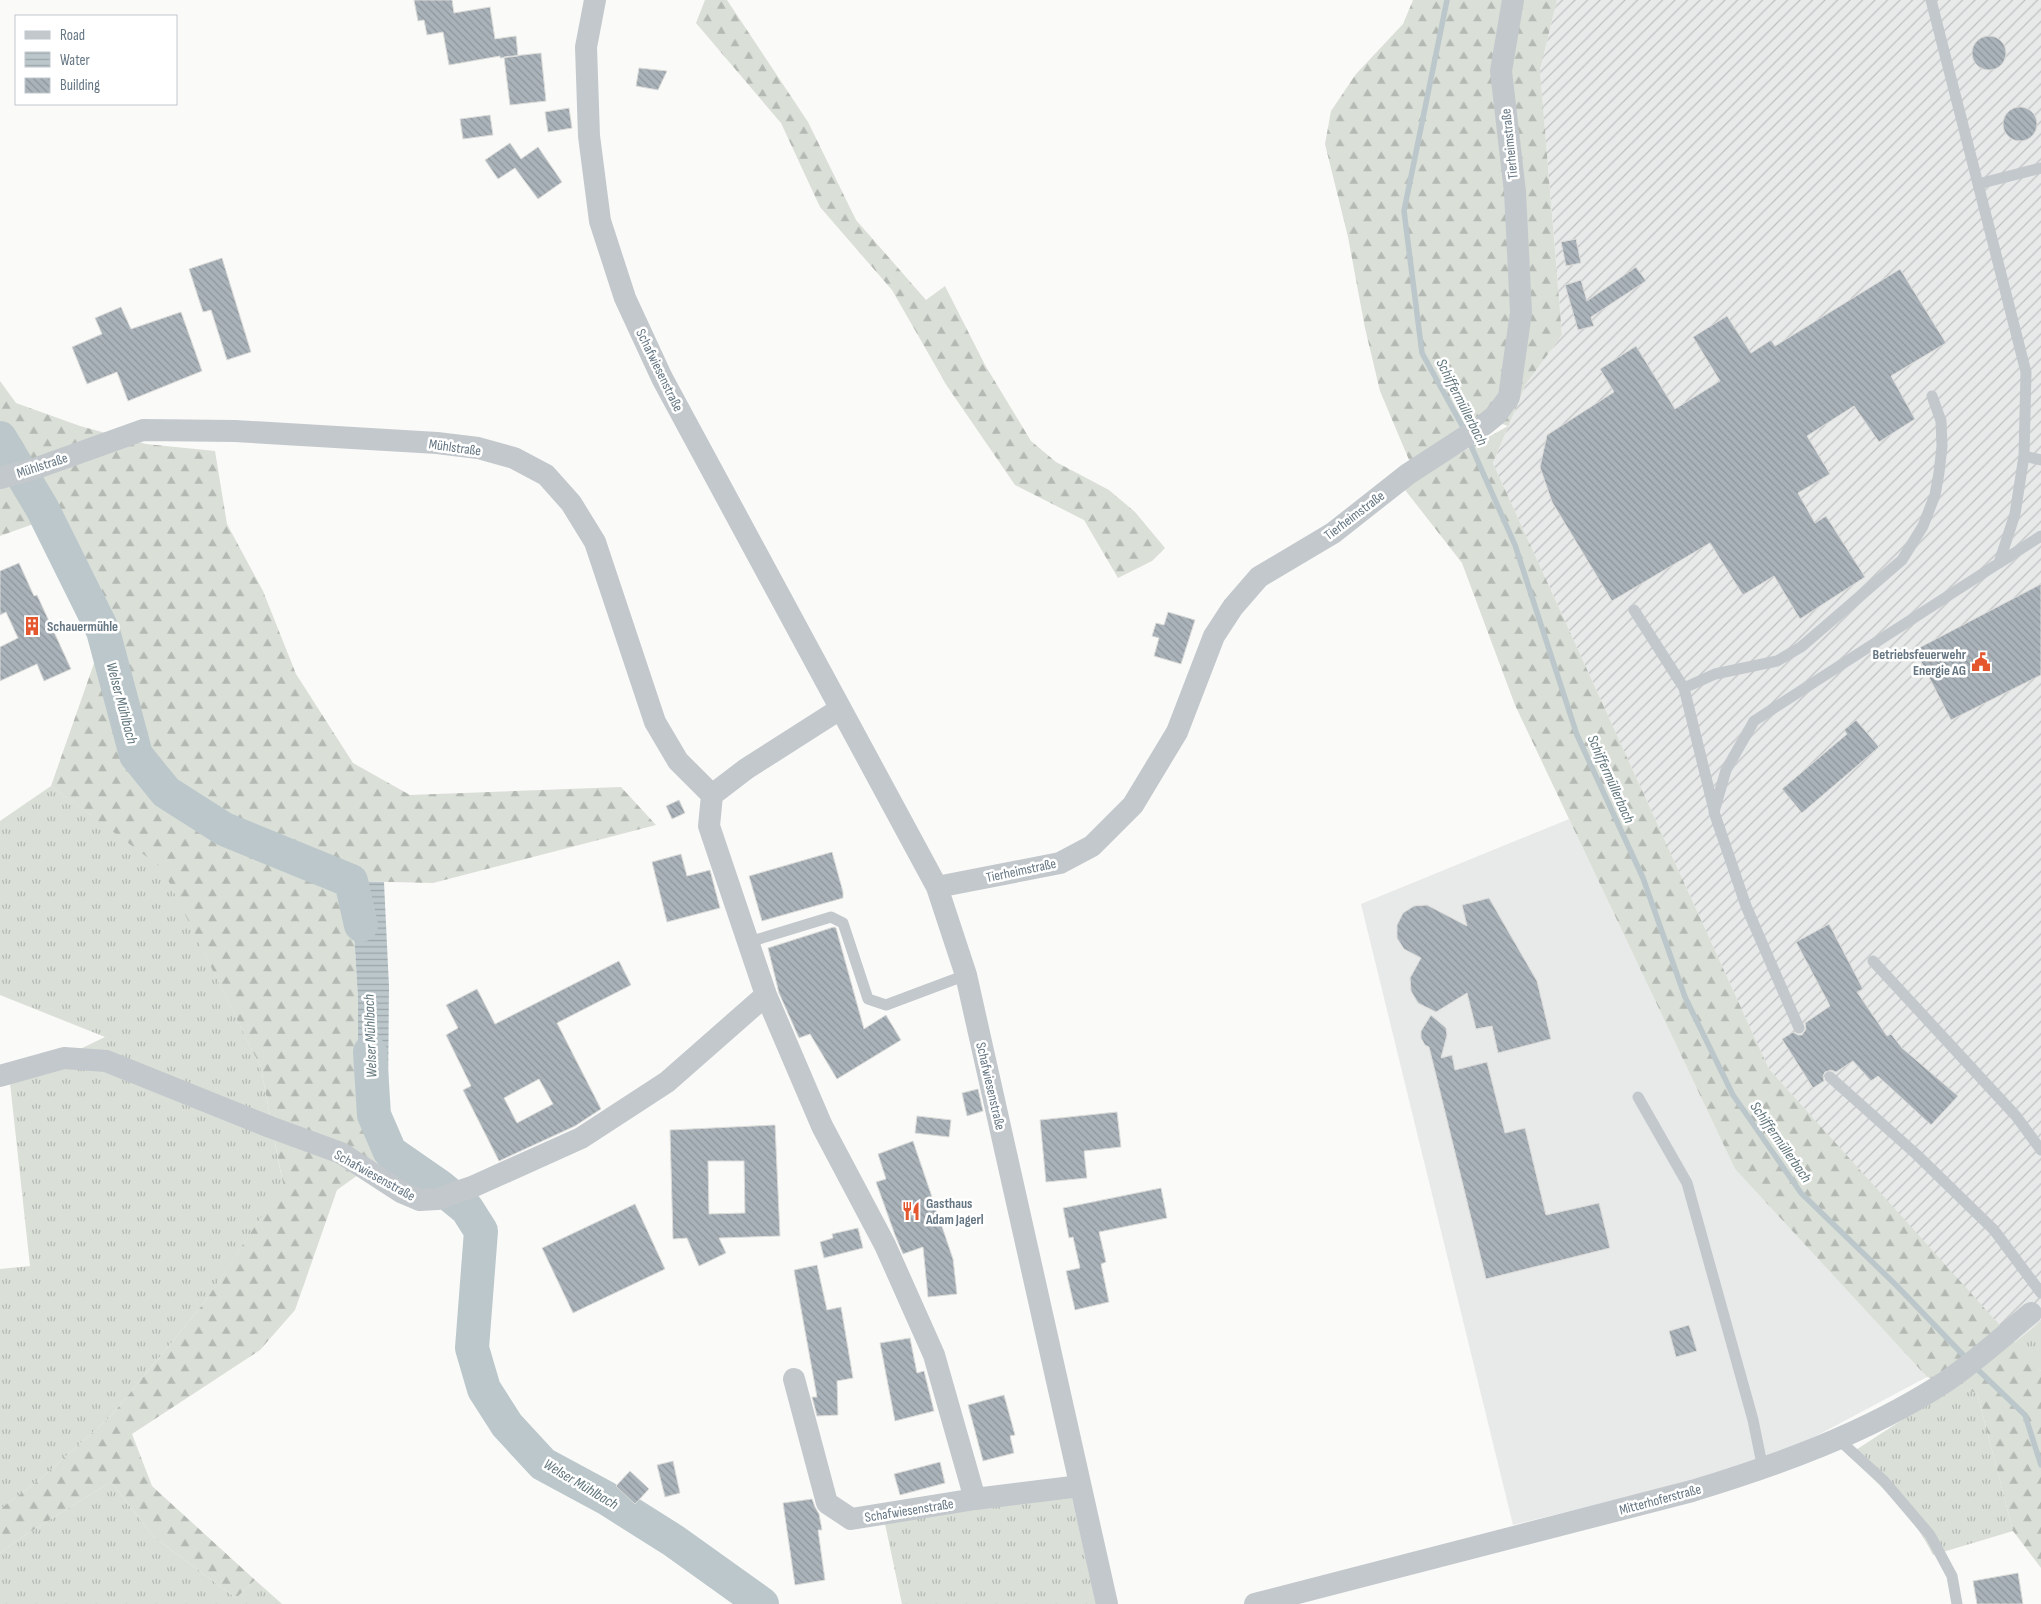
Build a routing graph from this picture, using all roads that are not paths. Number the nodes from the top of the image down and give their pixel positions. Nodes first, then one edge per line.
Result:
1 (595, 0) edge
2 (1513, 0) edge
3 (1932, 0) edge
4 (2041, 168) edge
5 (1978, 184) junction
6 (1932, 396) dead end
7 (2024, 456) junction
8 (2041, 460) edge
9 (1, 478) edge
10 (2041, 536) edge
11 (1999, 563) junction
12 (1634, 610) dead end
13 (1684, 688) junction
14 (840, 709) junction
15 (712, 795) junction
16 (1714, 812) junction
17 (938, 887) junction
18 (749, 942) junction
19 (1873, 961) dead end
20 (966, 975) junction
21 (766, 995) junction
22 (1799, 1028) dead end
23 (0, 1076) edge
24 (1830, 1077) dead end
25 (1638, 1097) dead end
26 (2041, 1150) edge
27 (2038, 1303) edge
28 (794, 1379) dead end
29 (1837, 1438) junction
30 (1763, 1470) junction
31 (1080, 1486) junction
32 (975, 1499) junction
33 (1107, 1604) edge
34 (1255, 1604) edge
35 (1957, 1604) edge

1 - 14 street, Schafwiesenstraße
2 - 17 street, Tierheimstraße
3 - 5 lane
4 - 5 lane
5 - 7 lane
6 - 13 lane
7 - 8 lane
7 - 11 lane
9 - 15 street, Mühlstraße
10 - 11 lane
11 - 16 lane
12 - 13 lane
13 - 16 lane
14 - 15 street
14 - 17 street, Schafwiesenstraße
15 - 18 street
16 - 22 lane
17 - 20 street, Schafwiesenstraße
18 - 20 lane
18 - 21 street
19 - 26 lane
20 - 31 street, Schafwiesenstraße
21 - 23 street, Schafwiesenstraße
21 - 32 street
24 - 27 lane
25 - 30 lane
27 - 29 street, Mitterhoferstraße
28 - 32 street, Schafwiesenstraße
29 - 30 street, Mitterhoferstraße
29 - 35 lane
30 - 34 street, Mitterhoferstraße
31 - 32 street, Schafwiesenstraße
31 - 33 street, Schafwiesenstraße

